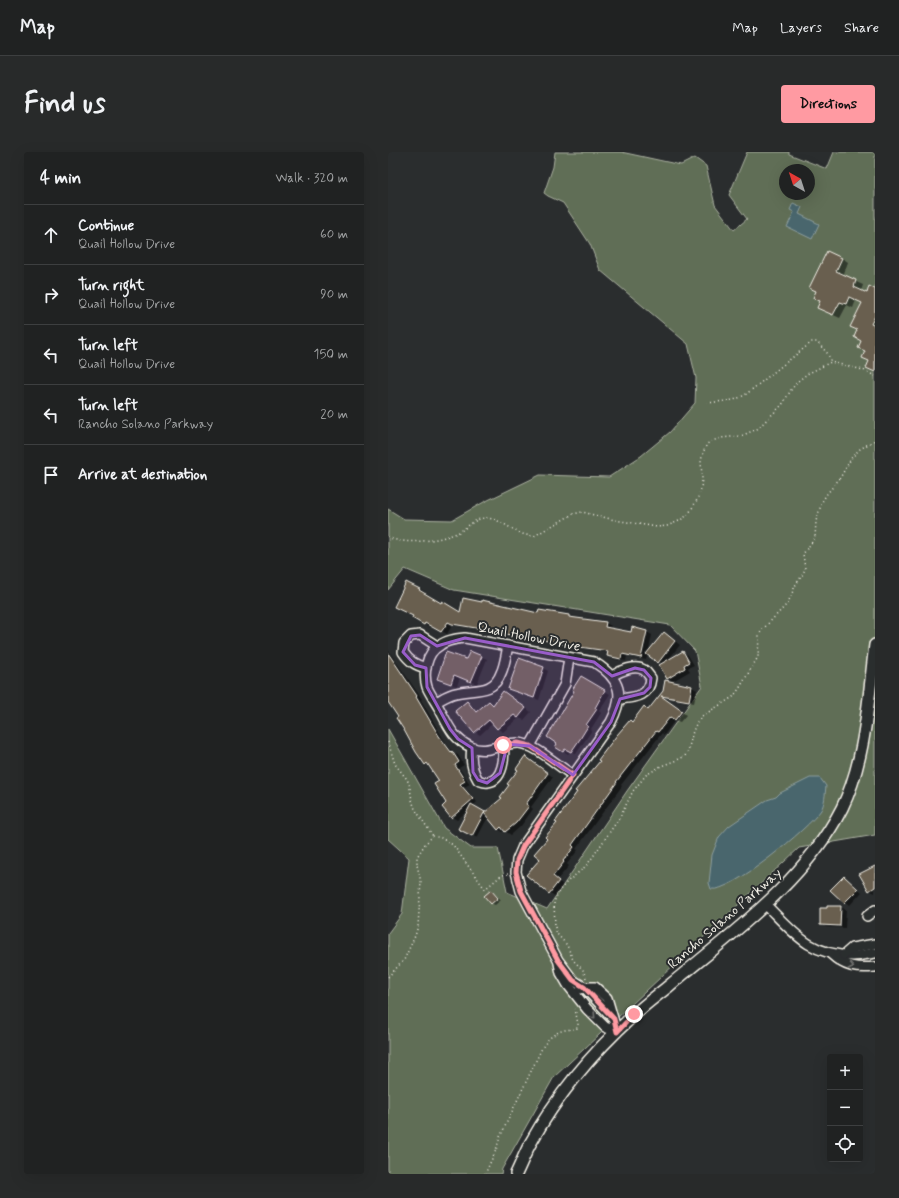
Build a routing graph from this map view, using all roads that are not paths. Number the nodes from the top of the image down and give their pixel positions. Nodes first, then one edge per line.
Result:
1 (438, 646) junction
2 (508, 646) junction
3 (875, 646) edge
4 (570, 658) junction
5 (426, 668) junction
6 (612, 676) junction
7 (620, 699) junction
8 (436, 702) junction
9 (503, 745) junction
10 (530, 746) junction
11 (472, 748) junction
12 (573, 775) junction
13 (765, 904) junction
14 (875, 910) edge
15 (867, 916) dead end
16 (875, 944) edge
17 (875, 953) edge
18 (831, 954) junction
19 (844, 955) junction
20 (558, 960) junction
21 (875, 967) edge
22 (584, 987) junction
23 (579, 998) junction
24 (617, 1032) junction
25 (516, 1174) edge

1 - 2 street, Quail Hollow Drive
1 - 5 street
1 - 5 street
2 - 4 street, Quail Hollow Drive
2 - 8 street
3 - 13 street, Rancho Solano Parkway
4 - 6 street, Quail Hollow Drive
4 - 10 street
5 - 8 street
6 - 7 street
6 - 7 street
7 - 12 street
8 - 11 street
9 - 10 street
9 - 11 street
9 - 11 street
10 - 12 street
12 - 20 street
13 - 18 street
13 - 24 street, Rancho Solano Parkway
14 - 15 street
16 - 19 street
17 - 19 street
18 - 19 street
18 -> 21 street
20 - 22 street
20 - 23 street
22 - 23 street
22 - 24 street
23 -> 24 street
24 - 25 street, Rancho Solano Parkway

